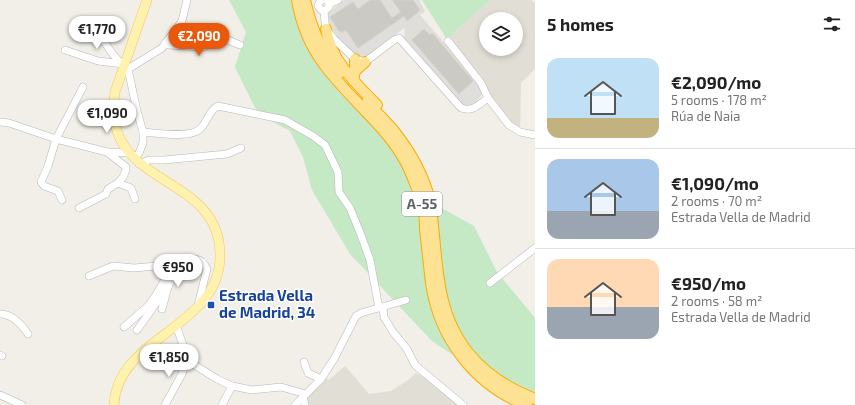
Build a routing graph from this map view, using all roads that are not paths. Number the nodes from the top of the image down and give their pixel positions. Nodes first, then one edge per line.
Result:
1 (147, 0) edge
2 (187, 0) edge
3 (296, 0) edge
4 (305, 0) edge
5 (322, 0) edge
6 (338, 0) edge
7 (328, 2) edge
8 (324, 11) junction
9 (74, 28) dead end
10 (326, 29) junction
11 (448, 41) dead end
12 (165, 43) junction
13 (240, 45) dead end
14 (65, 50) dead end
15 (360, 60) junction
16 (124, 66) junction
17 (354, 75) junction
18 (83, 87) dead end
19 (488, 98) junction
20 (0, 122) edge
21 (143, 132) junction
22 (535, 135) edge
23 (56, 139) junction
24 (241, 148) dead end
25 (106, 152) junction
26 (134, 159) junction
27 (422, 179) junction
28 (118, 183) junction
29 (135, 199) dead end
30 (62, 200) dead end
31 (79, 208) dead end
32 (535, 248) edge
33 (174, 268) junction
34 (89, 276) dead end
35 (490, 283) dead end
36 (168, 287) junction
37 (406, 300) dead end
38 (198, 307) junction
39 (381, 308) junction
40 (162, 309) dead end
41 (0, 314) edge
42 (176, 325) junction
43 (124, 327) dead end
44 (137, 330) dead end
45 (28, 334) dead end
46 (187, 357) junction
47 (304, 362) dead end
48 (321, 379) junction
49 (232, 386) junction
50 (0, 395) edge
51 (305, 395) junction
52 (535, 399) edge
53 (22, 405) edge
54 (114, 405) edge
55 (166, 405) edge
56 (222, 405) edge
57 (295, 405) edge
58 (305, 405) edge
59 (463, 405) edge
60 (527, 405) edge

1 - 16 main road
2 - 12 street
3 - 60 highway, A-55
4 - 27 highway, A-55
5 - 8 street
6 - 7 street
7 - 8 street
8 - 10 street
9 - 16 street
10 - 15 street
10 - 17 highway
11 - 19 street
12 - 13 street
12 - 16 street
14 - 16 street
15 - 17 highway
15 - 19 street
16 - 21 street
16 - 26 main road
17 - 27 highway, A-55
18 - 23 street
19 - 22 street
20 - 23 street
21 - 26 street
21 - 39 street
23 - 25 street
23 - 30 street
24 - 26 street
25 - 26 street
25 - 28 street
26 - 38 main road
27 - 52 highway, A-55
28 - 29 street
28 - 31 street
32 - 35 street
33 - 34 street
33 - 36 street
33 - 38 street
33 - 43 street
36 - 40 street
36 - 44 street
37 - 39 street
38 - 42 main road
39 - 48 street
39 - 59 street
41 - 45 street
42 - 46 street
42 - 54 main road
46 - 49 street
46 - 55 street
47 - 48 street
48 - 51 street
49 - 51 street
49 - 56 street
50 - 53 street
51 - 57 street
51 - 58 street

